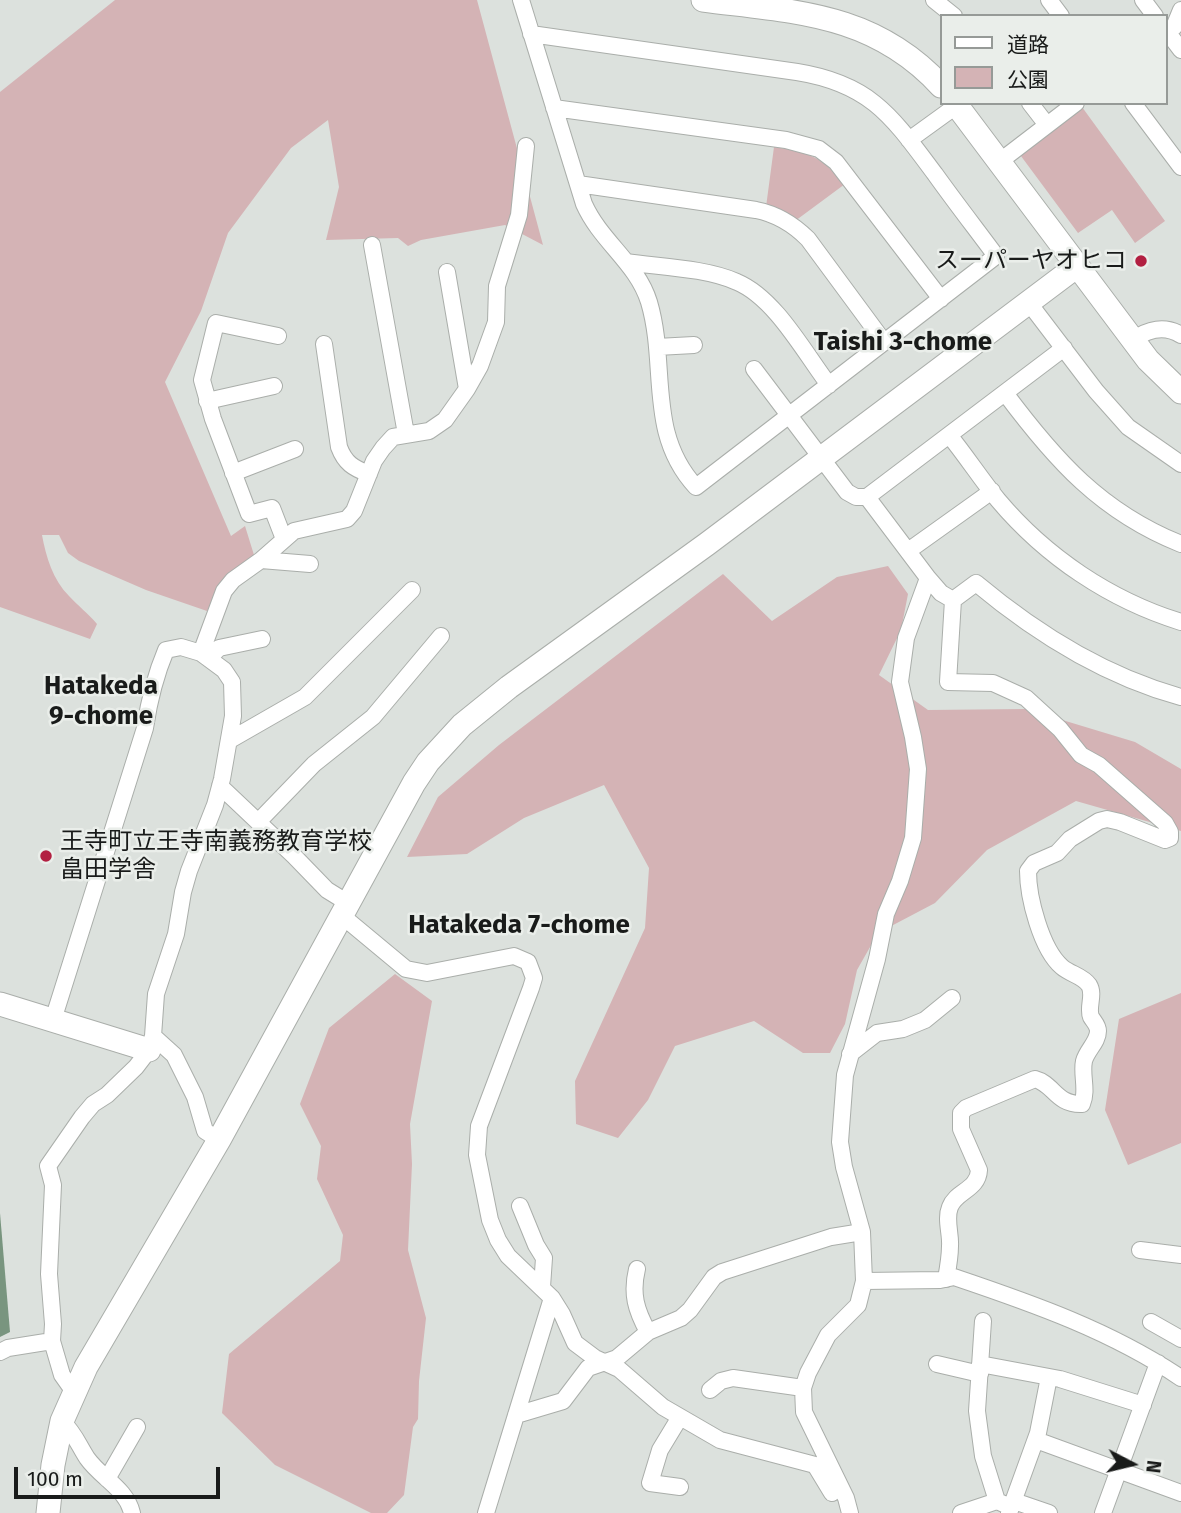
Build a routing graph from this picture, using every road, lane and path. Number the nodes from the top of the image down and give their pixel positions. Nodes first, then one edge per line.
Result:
1 (521, 0) edge
2 (703, 0) edge
3 (934, 0) edge
4 (757, 4) edge
5 (1181, 10) edge
6 (952, 14) edge
7 (1167, 31) edge
8 (1167, 33) edge
9 (531, 34) junction
10 (1181, 50) edge
11 (940, 85) edge
12 (955, 105) edge
13 (957, 105) edge
14 (1032, 105) edge
15 (1073, 105) edge
16 (1134, 105) edge
17 (554, 108) junction
18 (1047, 125) junction
19 (909, 140) junction
20 (526, 146) dead end
21 (999, 162) junction
22 (1181, 167) edge
23 (578, 184) junction
24 (372, 245) dead end
25 (626, 262) junction
26 (1077, 266) junction
27 (447, 272) dead end
28 (941, 299) junction
29 (1029, 303) junction
30 (1181, 335) edge
31 (278, 336) dead end
32 (1133, 340) junction
33 (884, 342) junction
34 (324, 344) dead end
35 (694, 345) dead end
36 (657, 347) junction
37 (1064, 348) junction
38 (754, 369) dead end
39 (829, 385) junction
40 (274, 386) dead end
41 (467, 389) junction
42 (1181, 392) edge
43 (1004, 393) junction
44 (207, 401) junction
45 (789, 415) junction
46 (407, 435) junction
47 (949, 435) junction
48 (295, 449) dead end
49 (821, 457) junction
50 (1181, 464) edge
51 (233, 473) junction
52 (369, 474) junction
53 (992, 491) junction
54 (867, 497) junction
55 (284, 539) junction
56 (1181, 544) edge
57 (908, 551) junction
58 (261, 560) junction
59 (310, 564) dead end
60 (928, 578) junction
61 (412, 590) dead end
62 (953, 600) junction
63 (1181, 622) edge
64 (442, 636) dead end
65 (262, 639) dead end
66 (205, 656) junction
67 (1181, 697) edge
68 (230, 740) junction
69 (220, 786) junction
70 (258, 822) junction
71 (344, 909) junction
72 (952, 998) dead end
73 (0, 1004) edge
74 (53, 1020) junction
75 (151, 1043) junction
76 (850, 1054) junction
77 (219, 1140) junction
78 (520, 1206) dead end
79 (862, 1232) junction
80 (1140, 1250) dead end
81 (1181, 1255) edge
82 (637, 1269) dead end
83 (946, 1279) junction
84 (864, 1281) junction
85 (547, 1292) junction
86 (983, 1321) dead end
87 (1151, 1322) dead end
88 (648, 1332) junction
89 (1181, 1339) edge
90 (52, 1341) junction
91 (0, 1352) edge
92 (606, 1363) junction
93 (1158, 1363) junction
94 (937, 1364) dead end
95 (980, 1369) junction
96 (1049, 1377) junction
97 (1181, 1378) edge
98 (803, 1388) junction
99 (710, 1390) dead end
100 (74, 1391) junction
101 (1143, 1405) junction
102 (516, 1415) junction
103 (680, 1417) junction
104 (62, 1422) junction
105 (137, 1427) dead end
106 (1036, 1440) junction
107 (1119, 1470) junction
108 (107, 1479) junction
109 (680, 1487) dead end
110 (1181, 1493) edge
111 (1008, 1505) edge
112 (850, 1512) edge
113 (48, 1513) edge
114 (132, 1513) edge
115 (486, 1513) edge
116 (961, 1513) edge
117 (1049, 1513) edge
118 (1103, 1513) edge

1 - 9 street
2 - 4 street
3 - 6 street
4 - 11 street
5 - 7 street
8 - 10 street
9 - 17 street
9 - 19 street
12 - 19 street
13 - 21 street
14 - 18 street
15 - 18 street
16 - 22 street
17 - 23 street
17 - 28 street
18 - 21 street
19 - 28 street
20 - 41 street
21 - 26 street
23 - 25 street
23 - 33 street
24 - 46 street
25 - 36 street
25 - 39 street
26 - 29 street
26 - 32 street
27 - 41 street
28 - 33 street
29 - 37 street
29 - 49 street
30 - 32 street
31 - 44 street
32 - 42 street
33 - 39 street
34 - 52 street
35 - 36 street
36 - 45 street
37 - 43 street
37 - 50 street
38 - 45 street
39 - 45 street
40 - 44 street
41 - 46 street
43 - 47 street
43 - 56 street
44 - 51 street
45 - 49 street
46 - 52 street
47 - 53 street
47 - 54 street
48 - 51 street
49 - 54 street
49 - 71 street
51 - 55 street
52 - 55 street
53 - 57 street
53 - 63 street
54 - 57 street
55 - 58 street
57 - 60 street
58 - 59 street
58 - 66 street
60 - 62 street
60 - 76 street
61 - 68 street
62 - 67 street
62 - 83 street
64 - 70 street
65 - 66 street
66 - 68 street
66 - 74 street
68 - 69 street
69 - 70 street
69 - 75 street
70 - 71 street
71 - 77 street
71 - 85 street
72 - 76 street
73 - 74 street
74 - 75 street
75 - 77 street
75 - 90 street
76 - 79 street
77 - 100 street
78 - 85 street
79 - 84 street
79 - 88 street
80 - 81 street
82 - 88 street
83 - 84 street
83 - 93 street
84 - 98 street
85 - 92 street
85 - 102 street
86 - 95 street
87 - 89 street
88 - 92 street
90 - 91 street
90 - 100 street
92 - 102 street
92 - 103 street
93 - 97 street
93 - 101 street
94 - 95 street
95 - 96 street
95 - 111 street
96 - 101 street
96 - 106 street
98 - 99 street
98 - 112 street
100 - 104 street
101 - 107 street
102 - 115 street
103 - 109 street
103 - 112 street
104 - 108 street
104 - 113 street
105 - 108 street
106 - 107 street
106 - 111 street
107 - 110 street
107 - 118 street
108 - 114 street
111 - 116 street
111 - 117 street

